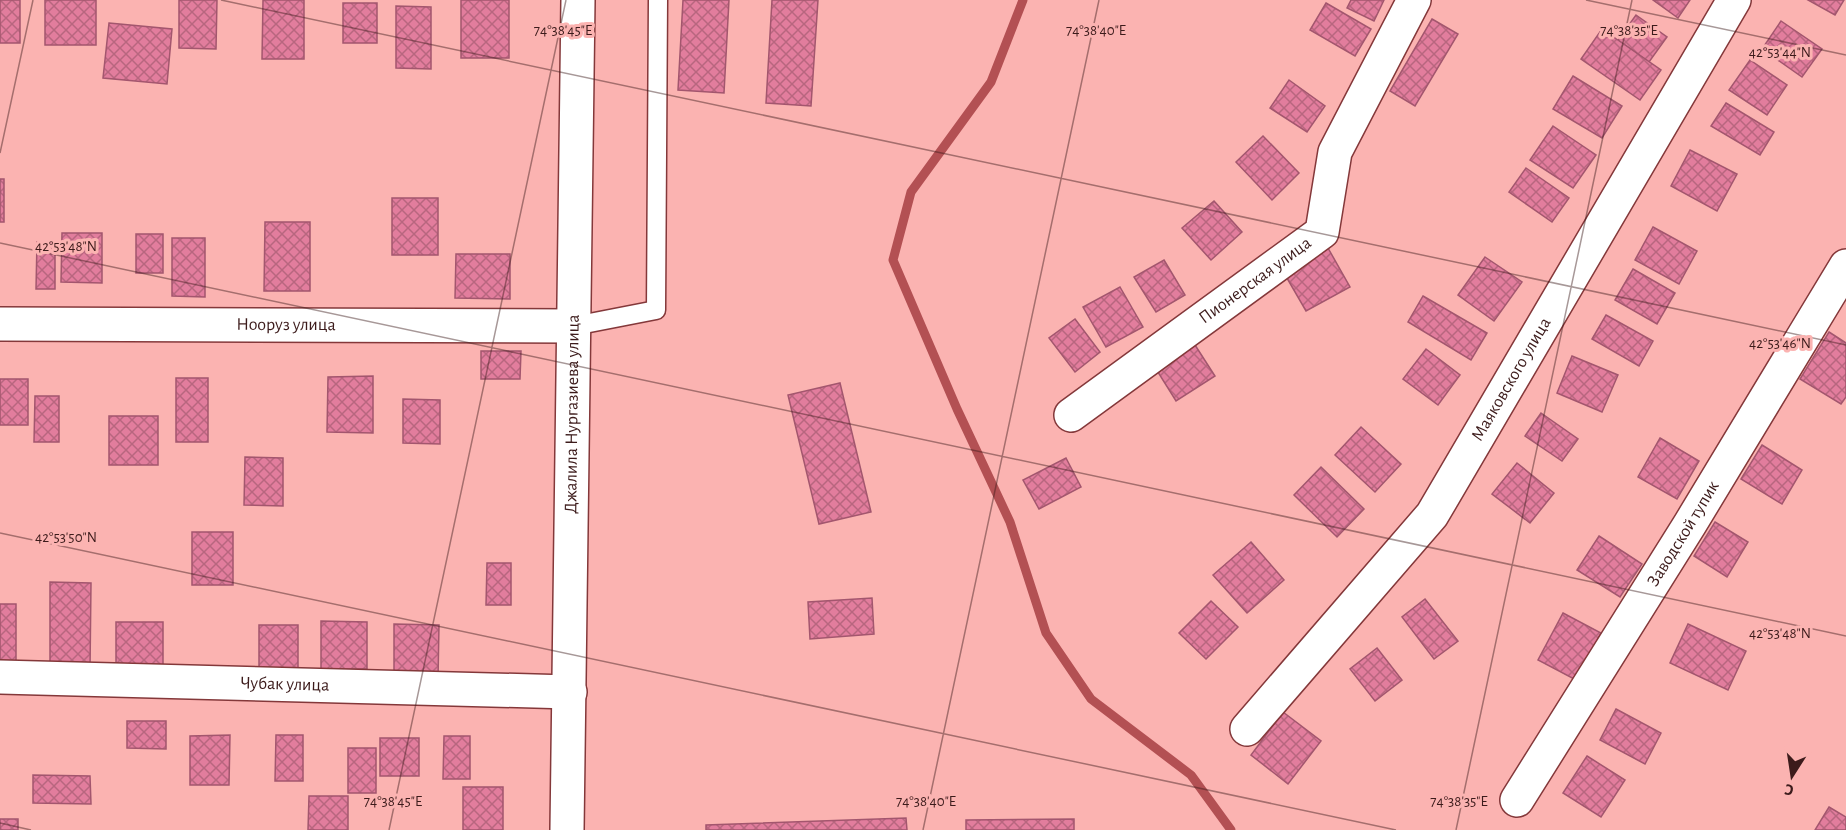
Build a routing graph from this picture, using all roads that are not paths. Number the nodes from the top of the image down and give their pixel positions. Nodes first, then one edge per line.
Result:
1 (578, 0) edge
2 (658, 0) edge
3 (1414, 0) edge
4 (1734, 0) edge
5 (1846, 266) edge
6 (0, 324) edge
7 (574, 326) junction
8 (1071, 415) dead end
9 (0, 677) edge
10 (570, 692) junction
11 (1246, 729) dead end
12 (1517, 800) dead end
13 (567, 830) edge

1 - 7 street, Джалила Нургазиева улица
2 - 7 lane
3 - 8 street, Пионерская улица
4 - 11 street, Маяковского улица
5 - 12 street, Заводской тупик
6 - 7 street, Нооруз улица
7 - 10 street, Джалила Нургазиева улица
9 - 10 street, Чубак улица
10 - 13 street, Джалила Нургазиева улица

